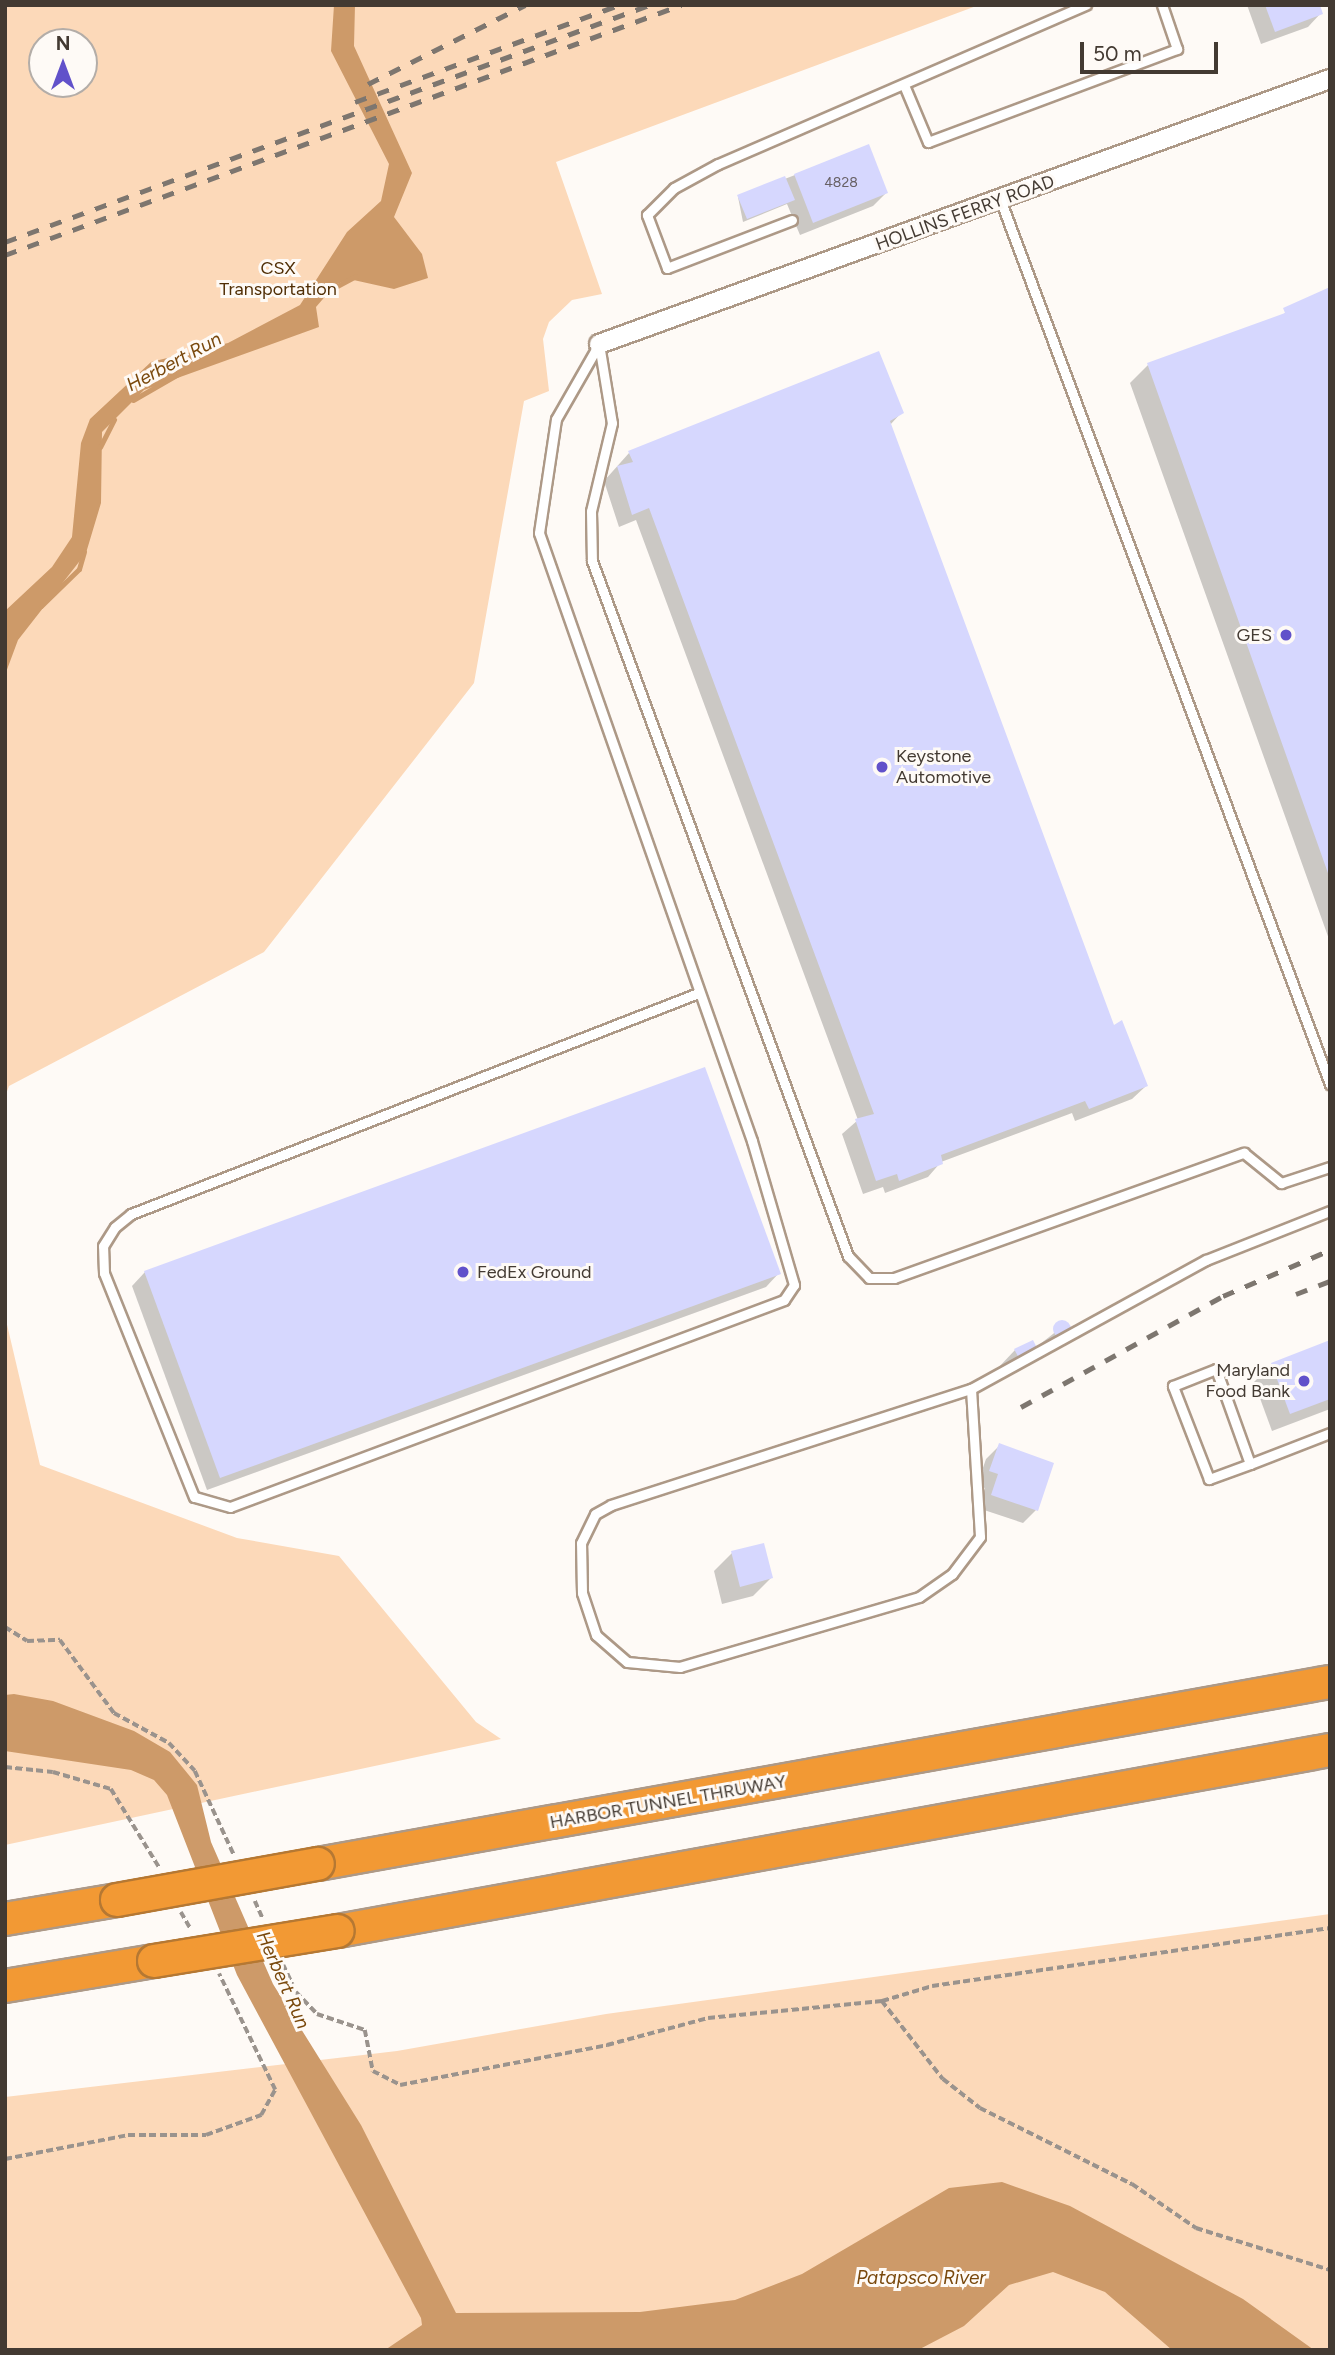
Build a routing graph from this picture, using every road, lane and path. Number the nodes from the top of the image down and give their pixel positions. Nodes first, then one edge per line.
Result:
1 (1086, 5) edge
2 (1162, 5) edge
3 (1330, 79) edge
4 (904, 85) junction
5 (1000, 199) junction
6 (792, 220) dead end
7 (599, 344) junction
8 (698, 993) junction
9 (1330, 1084) edge
10 (1330, 1167) edge
11 (1330, 1210) edge
12 (971, 1389) junction
13 (1330, 1433) edge
14 (1250, 1464) junction
15 (5, 1627) edge
16 (1330, 1682) edge
17 (1330, 1750) edge
18 (237, 1861) dead end
19 (253, 1897) dead end
20 (5, 1919) edge
21 (1330, 1928) edge
22 (269, 1933) dead end
23 (280, 1956) dead end
24 (5, 1986) edge
25 (882, 2001) junction
26 (270, 2076) dead end
27 (5, 2159) edge
28 (1330, 2270) edge

1 - 4 lane
2 - 4 lane
3 - 5 street, HOLLINS FERRY ROAD
4 - 6 lane
5 - 7 street, HOLLINS FERRY ROAD
5 - 9 lane
7 - 8 lane
7 - 10 lane
8 - 8 lane
11 - 12 lane
12 - 12 lane
13 - 14 lane
14 - 14 lane
15 - 18 path
16 - 20 highway, HARBOR TUNNEL THRUWAY, bridge
17 - 24 highway, bridge
19 - 22 path
21 - 25 path
23 - 25 path
25 - 28 path
26 - 27 path

